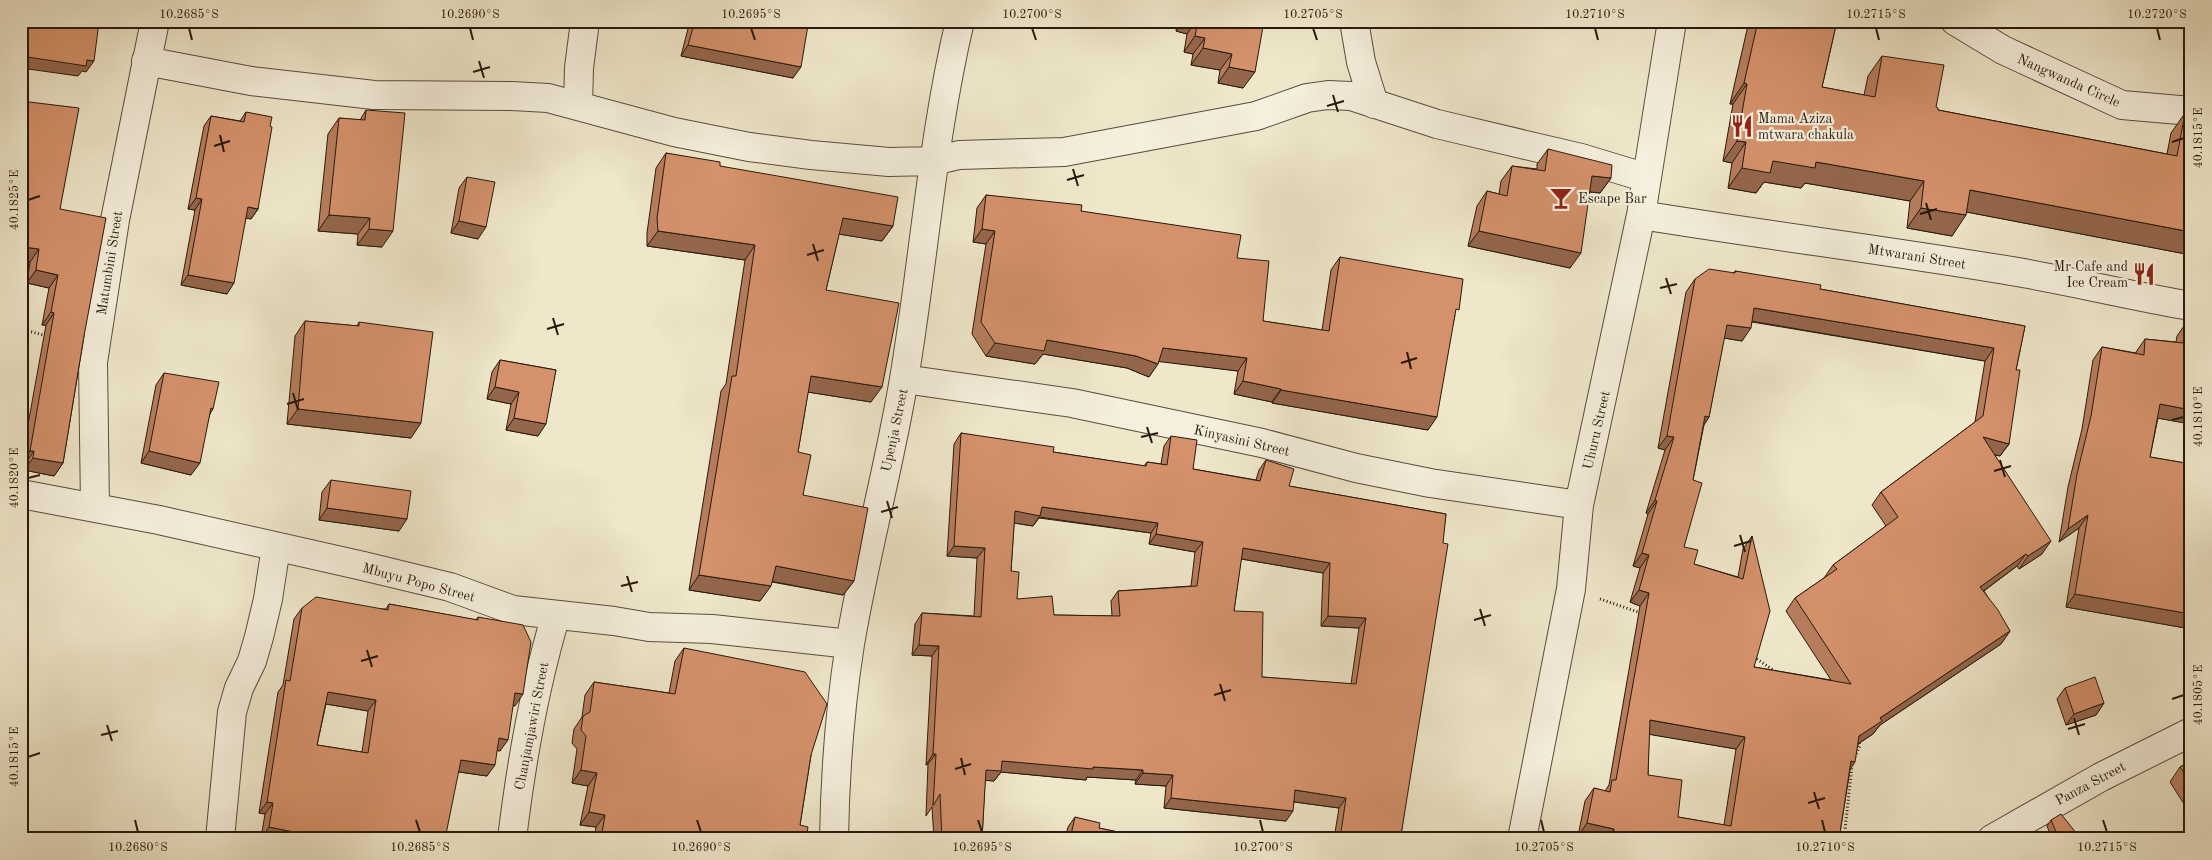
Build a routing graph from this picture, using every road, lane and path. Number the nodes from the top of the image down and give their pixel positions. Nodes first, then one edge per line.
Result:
1 (155, 21) edge
2 (585, 21) edge
3 (960, 21) edge
4 (1354, 21) edge
5 (1672, 21) edge
6 (1955, 21) edge
7 (146, 61) junction
8 (1374, 104) junction
9 (578, 106) junction
10 (2191, 111) edge
11 (934, 161) junction
12 (1647, 178) junction
13 (1641, 215) junction
14 (2191, 306) edge
15 (21, 329) edge
16 (54, 338) edge
17 (904, 379) junction
18 (21, 494) edge
19 (1579, 505) junction
20 (95, 508) junction
21 (276, 547) junction
22 (1570, 589) junction
23 (1644, 614) edge
24 (556, 615) junction
25 (850, 644) junction
26 (1751, 655) edge
27 (1780, 674) edge
28 (2191, 732) edge
29 (1856, 738) edge
30 (220, 839) edge
31 (512, 839) edge
32 (834, 839) edge
33 (1522, 839) edge
34 (1844, 839) edge
35 (1992, 839) edge

1 - 7 street, Matumbini Street
2 - 9 street
3 - 11 street, Upenja Street
4 - 8 street
5 - 12 street, Uhuru Street
6 - 10 street, Nangwanda Circle
7 - 9 street
7 - 20 street, Matumbini Street
8 - 11 street
8 - 12 street
9 - 11 street
11 - 17 street, Upenja Street
12 - 13 street, Uhuru Street
13 - 14 street, Mtwarani Street
13 - 19 street, Uhuru Street
15 - 16 path
17 - 19 street, Kinyasini Street
17 - 25 street, Upenja Street
18 - 20 street, Mbuyu Popo Street
19 - 22 street, Uhuru Street
20 - 21 street, Mbuyu Popo Street
21 - 24 street, Mbuyu Popo Street
21 - 30 street
22 - 23 path
22 - 33 street, Uhuru Street
24 - 25 street, Mbuyu Popo Street
24 - 31 street, Chanjamjawiri Street
25 - 32 street, Upenja Street
26 - 27 path
28 - 35 street, Panza Street
29 - 34 path

